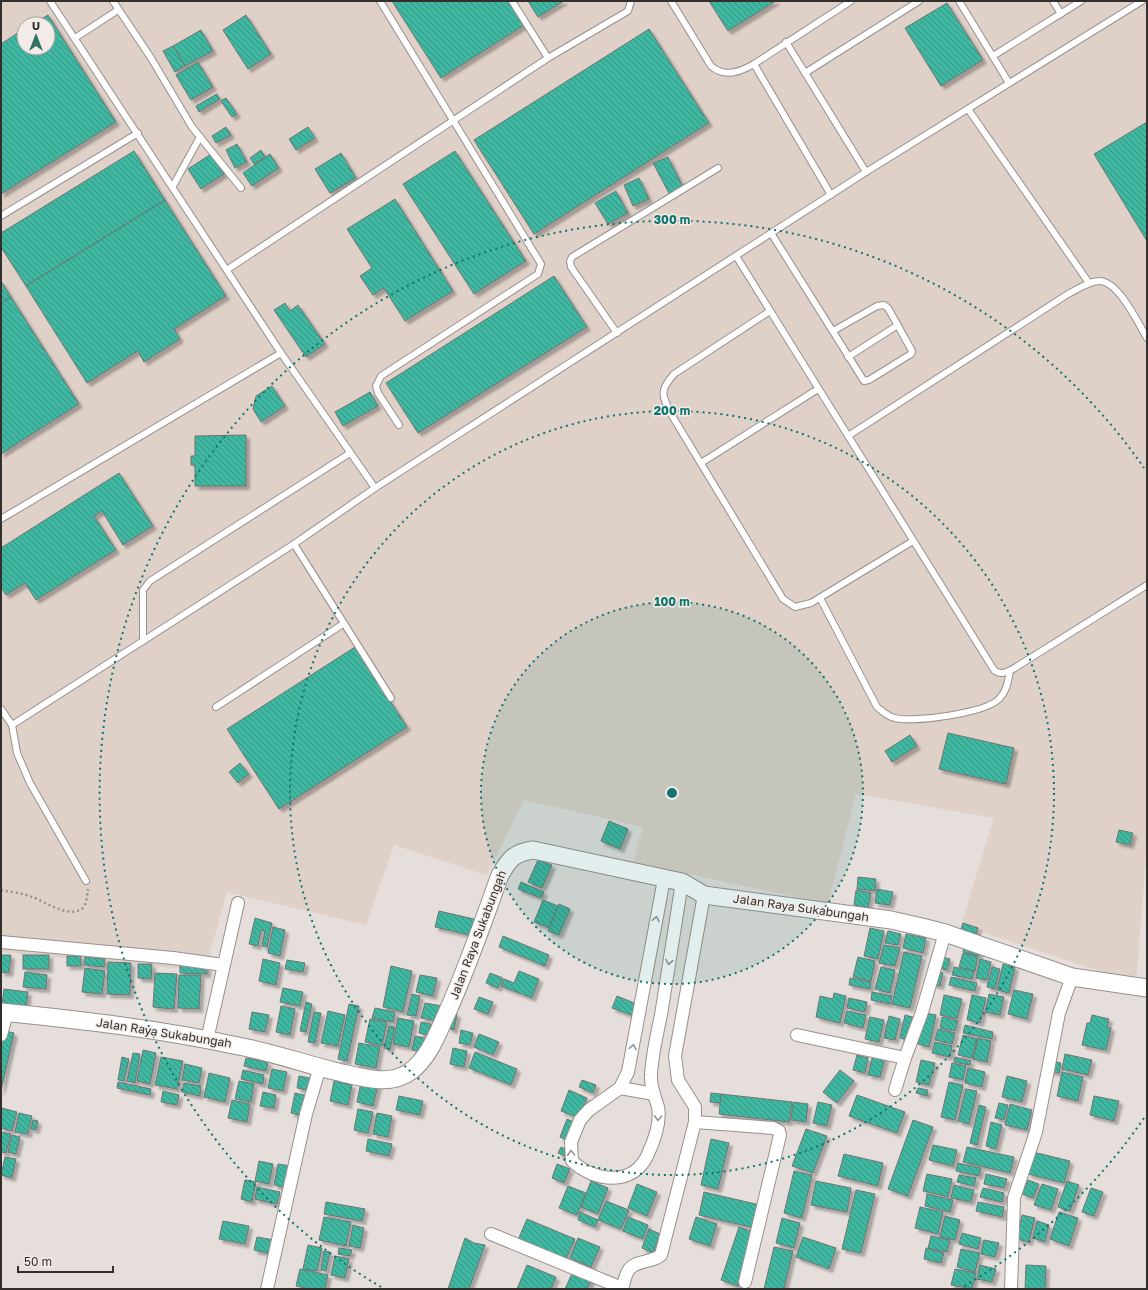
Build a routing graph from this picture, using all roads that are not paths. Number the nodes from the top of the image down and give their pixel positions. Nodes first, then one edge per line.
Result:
1 (50, 1) edge
2 (113, 1) edge
3 (380, 1) edge
4 (512, 1) edge
5 (631, 1) edge
6 (671, 1) edge
7 (851, 1) edge
8 (918, 1) edge
9 (959, 1) edge
10 (1053, 1) edge
11 (1081, 1) edge
12 (1142, 1) edge
13 (118, 10) junction
14 (1061, 14) junction
15 (74, 38) junction
16 (786, 42) junction
17 (993, 56) junction
18 (548, 58) junction
19 (754, 64) junction
20 (805, 73) junction
21 (1009, 83) junction
22 (968, 109) junction
23 (454, 120) junction
24 (138, 133) junction
25 (200, 137) junction
26 (718, 168) dead end
27 (866, 172) junction
28 (172, 186) junction
29 (241, 188) dead end
30 (831, 195) junction
31 (1, 216) edge
32 (771, 233) junction
33 (736, 256) junction
34 (228, 269) junction
35 (1089, 283) junction
36 (770, 311) junction
37 (898, 325) junction
38 (833, 331) junction
39 (617, 333) junction
40 (1147, 338) edge
41 (281, 353) junction
42 (848, 356) junction
43 (818, 389) junction
44 (399, 424) dead end
45 (848, 436) junction
46 (350, 453) junction
47 (701, 463) junction
48 (375, 488) junction
49 (1, 519) edge
50 (913, 541) junction
51 (294, 544) junction
52 (1147, 585) edge
53 (820, 598) junction
54 (344, 624) junction
55 (143, 640) junction
56 (1010, 671) junction
57 (391, 698) dead end
58 (216, 707) dead end
59 (1, 709) edge
60 (12, 725) junction
61 (664, 878) junction
62 (86, 881) road end
63 (682, 882) junction
64 (704, 895) junction
65 (238, 903) dead end
66 (945, 933) junction
67 (1, 942) edge
68 (224, 965) junction
69 (1072, 977) junction
70 (1147, 988) edge
71 (4, 1013) edge
72 (1, 1034) edge
73 (797, 1035) dead end
74 (207, 1040) junction
75 (905, 1058) junction
76 (320, 1067) junction
77 (620, 1088) junction
78 (896, 1090) dead end
79 (654, 1094) junction
80 (695, 1122) junction
81 (491, 1234) dead end
82 (746, 1282) dead end
83 (267, 1289) edge
84 (622, 1289) edge
85 (1011, 1289) edge

1 - 15 lane
2 - 13 lane
3 - 23 lane
4 - 18 lane
5 - 18 lane
6 - 19 lane
7 - 16 lane
8 - 20 lane
9 - 17 lane
10 - 14 lane
11 - 14 lane
12 - 21 lane
13 - 15 lane
13 - 25 lane
14 - 17 lane
15 - 24 lane
16 - 19 lane
16 - 20 lane
17 - 21 lane
18 - 23 lane
19 - 30 lane
20 - 27 lane
21 - 22 lane
22 - 27 lane
22 - 35 lane
23 - 34 lane
23 - 44 lane
24 - 28 lane
24 - 31 lane
25 - 28 lane
25 - 29 lane
26 - 39 lane
27 - 30 lane
28 - 34 lane
30 - 32 lane
32 - 33 lane
32 - 38 lane
33 - 36 lane
33 - 39 lane
34 - 41 lane
35 - 40 lane
35 - 45 lane
36 - 43 lane
36 - 47 lane
37 - 38 lane
37 - 42 lane
37 - 42 lane
38 - 42 lane
39 - 48 lane
41 - 46 lane
41 - 49 lane
43 - 45 lane
43 - 47 lane
45 - 50 lane
46 - 48 lane
46 - 55 lane
47 - 53 lane
48 - 51 lane
50 - 53 lane
50 - 56 lane
51 - 54 lane
51 - 55 lane
52 - 56 lane
53 - 56 lane
54 - 57 lane
54 - 58 lane
55 - 60 lane
59 - 60 lane
60 - 62 lane
61 - 63 street, Jalan Raya Sukabungah
61 - 76 street, Jalan Raya Sukabungah
77 -> 61 street
63 - 64 street, Jalan Raya Sukabungah
63 -> 79 street
64 - 66 street, Jalan Raya Sukabungah
64 - 80 street
65 - 68 street
66 - 69 street, Jalan Raya Sukabungah
66 - 75 street
67 - 68 street
68 - 74 street
69 - 70 street, Jalan Raya Sukabungah
69 - 85 street
71 - 72 street
71 - 74 street, Jalan Raya Sukabungah
73 - 75 street
74 - 76 street, Jalan Raya Sukabungah
75 - 78 street
76 - 83 street
77 - 79 street
79 -> 77 street
80 - 82 street
80 - 84 street
81 - 84 street

